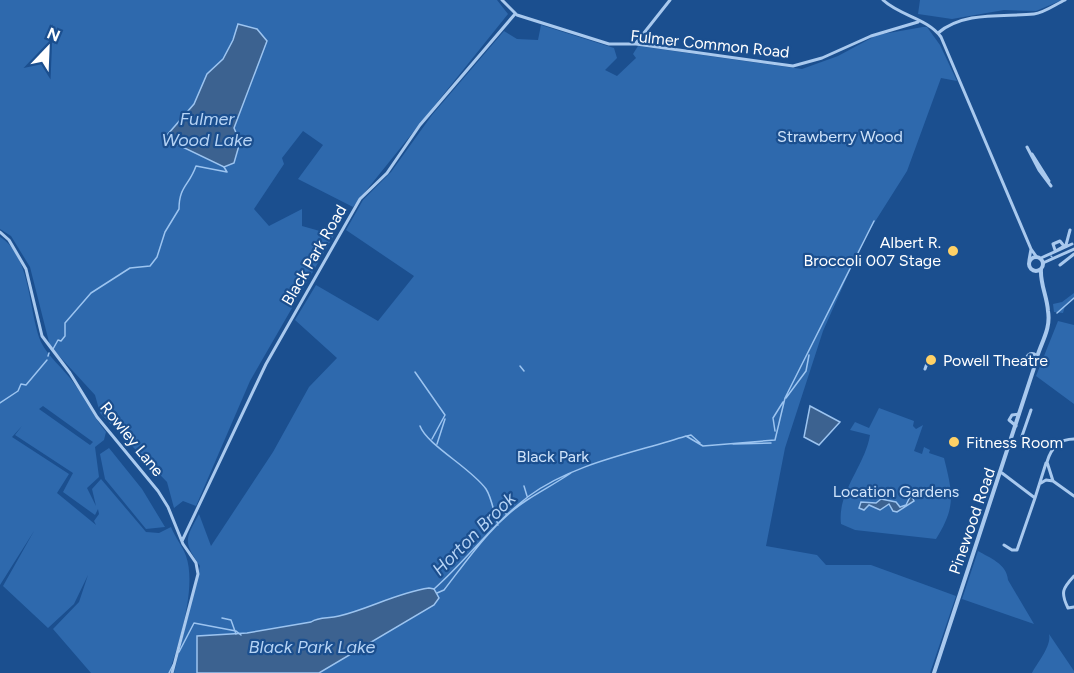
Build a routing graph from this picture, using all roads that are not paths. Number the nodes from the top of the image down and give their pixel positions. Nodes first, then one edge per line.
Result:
1 (502, 0) edge
2 (670, 0) edge
3 (884, 0) edge
4 (1065, 0) edge
5 (515, 14) junction
6 (918, 22) junction
7 (938, 33) junction
8 (636, 44) junction
9 (984, 138) junction
10 (979, 140) dead end
11 (1051, 186) joint
12 (1070, 230) dead end
13 (0, 232) edge
14 (1072, 244) dead end
15 (1064, 246) junction
16 (1030, 249) junction
17 (1074, 249) edge
18 (1054, 252) junction
19 (1074, 254) edge
20 (1040, 259) junction
21 (1029, 260) junction
22 (1060, 265) dead end
23 (1041, 269) junction
24 (1034, 271) junction
25 (1040, 279) junction
26 (1043, 343) junction
27 (1030, 354) junction
28 (930, 355) dead end
29 (1035, 361) junction
30 (925, 369) dead end
31 (1031, 410) dead end
32 (1019, 417) junction
33 (1027, 423) junction
34 (1016, 426) junction
35 (1023, 436) dead end
36 (1074, 440) edge
37 (1047, 462) junction
38 (1002, 473) junction
39 (1053, 481) junction
40 (1040, 483) junction
41 (1074, 496) edge
42 (1035, 498) junction
43 (182, 541) junction
44 (1004, 545) dead end
45 (1074, 576) edge
46 (1074, 607) edge
47 (172, 673) edge
48 (934, 673) edge

1 - 5 street, Fulmer Common Road
2 - 8 street
3 - 6 street
4 - 7 street
5 - 8 street, Fulmer Common Road
5 - 43 street, Black Park Road
6 - 7 street
6 - 8 street, Fulmer Common Road
7 - 9 street
9 - 10 street
9 - 16 street
11 - 11 street
12 - 15 street
13 - 43 street, Rowley Lane
14 - 18 street
15 - 18 street
15 - 18 street
16 - 20 street
16 - 21 street
17 - 20 street
18 - 20 street
19 - 22 street
20 - 21 street
20 - 23 street, Pinewood Road
21 - 24 street, Pinewood Road
23 - 24 street
23 - 25 street, Pinewood Road
24 - 25 street, Pinewood Road
25 - 26 street, Pinewood Road
26 - 27 street
26 - 29 street, Pinewood Road
27 - 29 street
27 - 29 street
28 - 30 street
29 - 32 street, Pinewood Road
31 - 33 street
32 - 33 street
32 - 34 street, Pinewood Road
32 - 34 street
33 - 35 street
34 - 38 street, Pinewood Road
36 - 37 street
37 - 39 street
37 - 40 street
38 - 42 street
38 - 48 street, Pinewood Road
39 - 40 street
39 - 41 street
40 - 42 street
42 - 44 street
43 - 47 street, Rowley Lane
45 - 46 street

